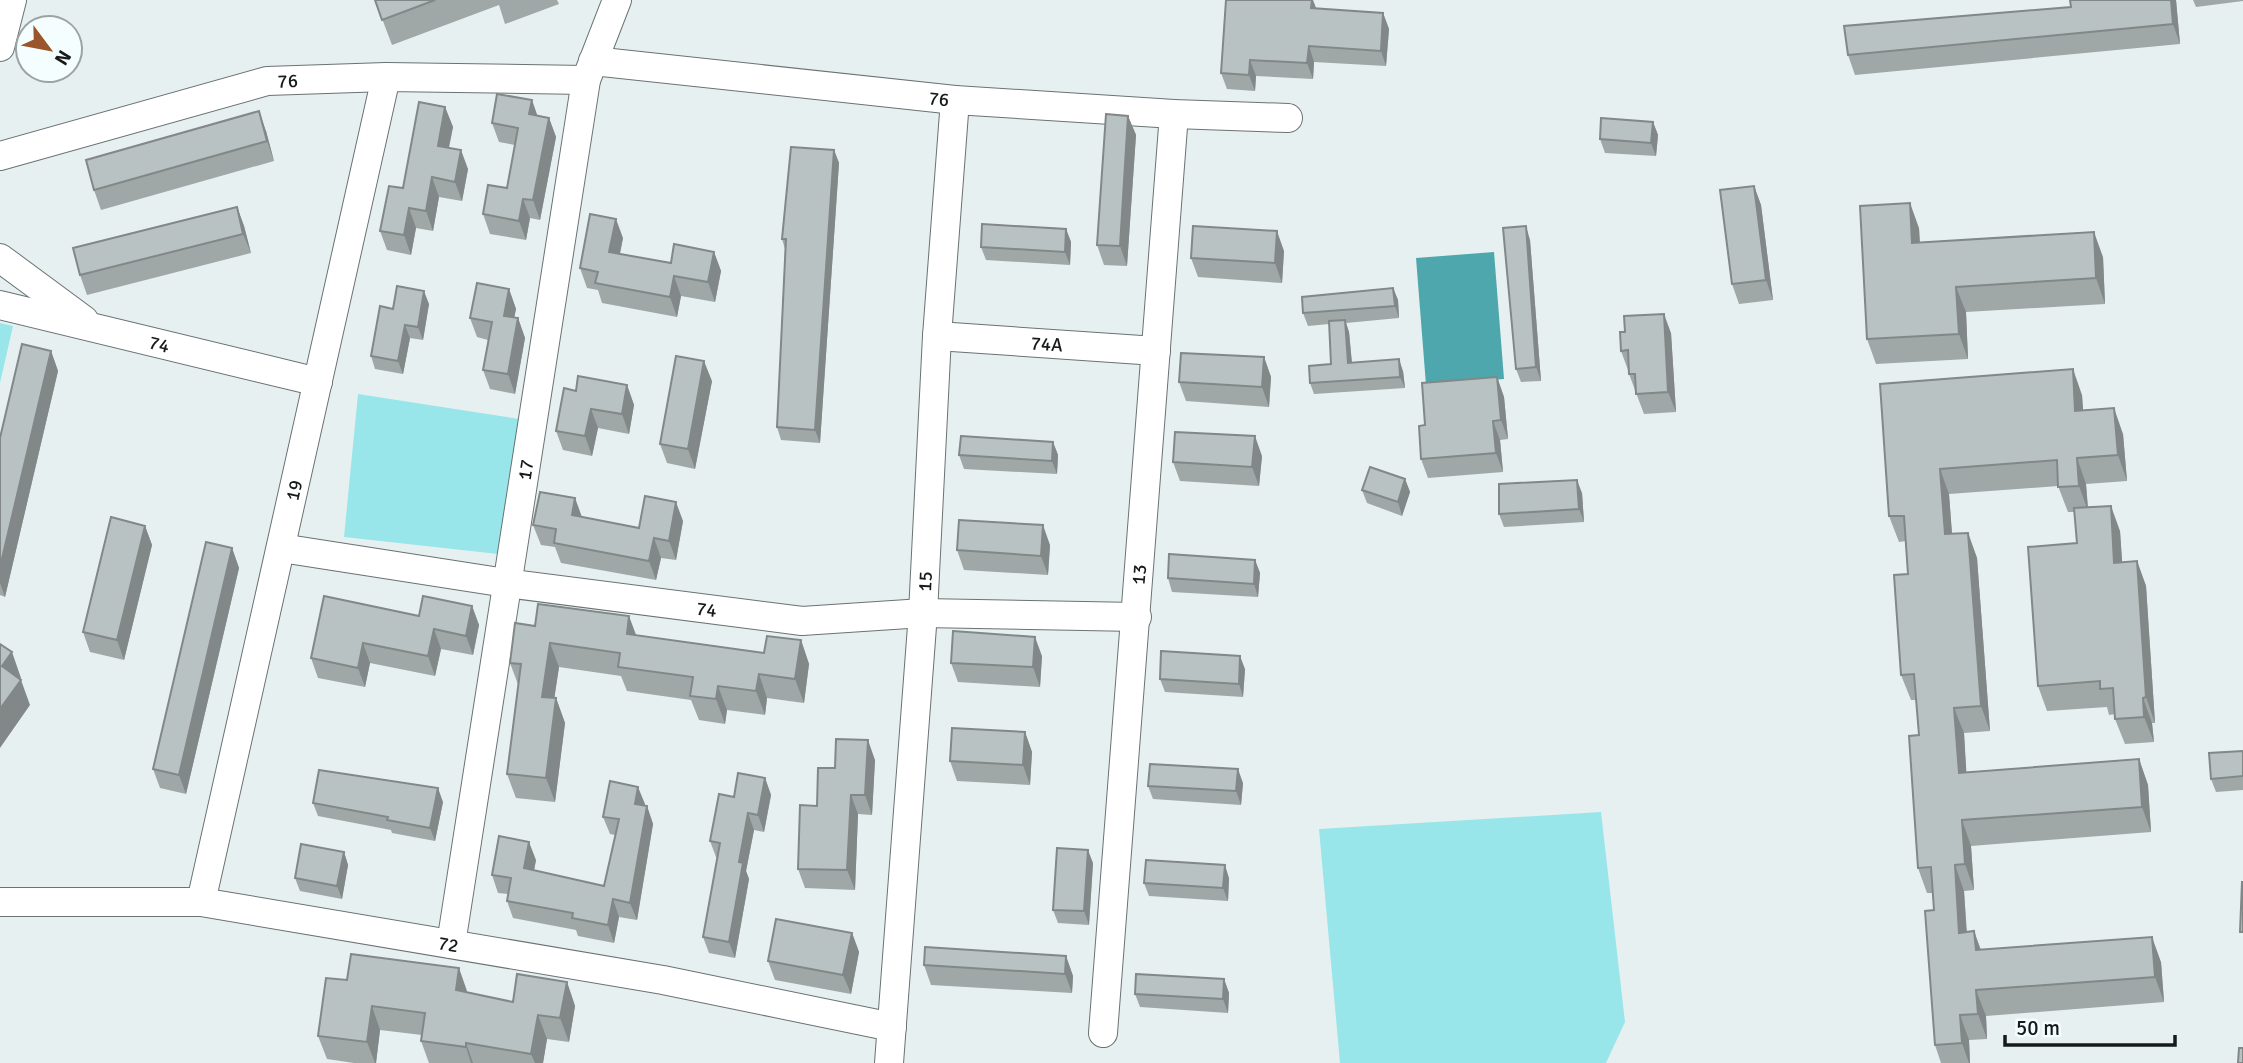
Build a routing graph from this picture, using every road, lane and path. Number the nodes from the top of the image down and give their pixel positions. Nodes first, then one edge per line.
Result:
1 (12, 0) edge
2 (617, 0) edge
3 (0, 47) edge
4 (590, 71) junction
5 (387, 78) junction
6 (955, 100) junction
7 (1174, 114) junction
8 (1288, 118) dead end
9 (0, 156) edge
10 (0, 258) edge
11 (0, 305) edge
12 (94, 328) junction
13 (937, 336) junction
14 (1157, 351) junction
15 (318, 382) junction
16 (281, 548) junction
17 (506, 583) junction
18 (923, 613) junction
19 (1137, 617) junction
20 (0, 902) edge
21 (201, 902) junction
22 (451, 944) junction
23 (892, 1027) junction
24 (1103, 1033) dead end
25 (889, 1063) edge

1 - 3 street
2 - 4 street, 17
4 - 5 street, 76
4 - 6 street, 76
4 - 17 street, 17
5 - 9 street, 76
5 - 15 street, 19
6 - 7 street, 76
6 - 13 street, 15
7 - 8 street, 76
7 - 14 street, 13
10 - 12 street
11 - 12 street, 74
12 - 15 street, 74
13 - 14 street, 74A
13 - 18 street, 15
14 - 19 street, 13
15 - 16 street, 19
16 - 17 street, 74
16 - 21 street, 19
17 - 18 street, 74
17 - 22 street, 17
18 - 19 street, 74
18 - 23 street, 15
19 - 24 street, 13
20 - 21 street, 72
21 - 22 street, 72
22 - 23 street, 72
23 - 25 street, 15

